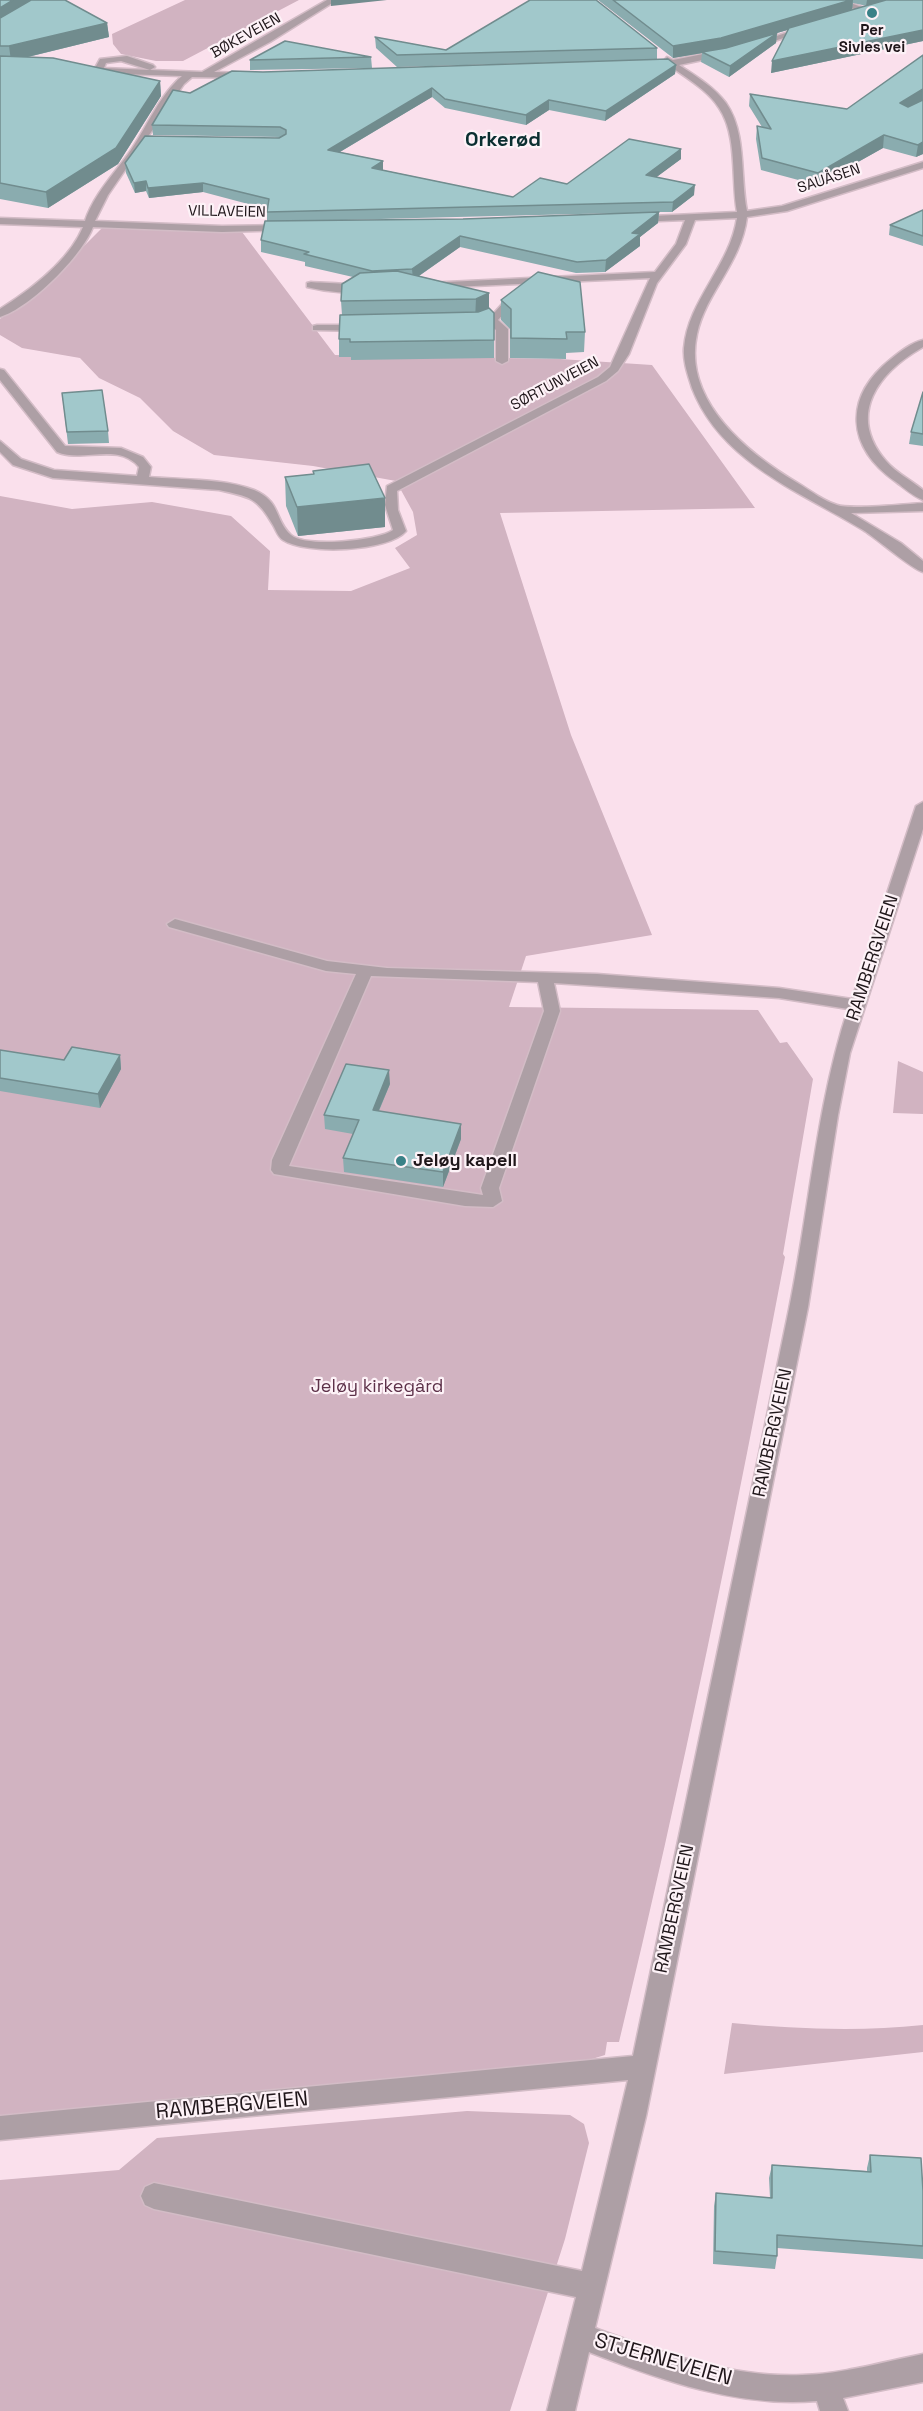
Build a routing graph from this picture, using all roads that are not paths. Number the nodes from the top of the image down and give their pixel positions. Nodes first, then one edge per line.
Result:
1 (333, 0) edge
2 (833, 0) edge
3 (853, 15) edge
4 (812, 27) edge
5 (745, 47) edge
6 (729, 51) edge
7 (659, 53) edge
8 (671, 63) junction
9 (637, 67) edge
10 (75, 70) edge
11 (189, 75) junction
12 (201, 76) junction
13 (253, 76) edge
14 (142, 140) junction
15 (153, 140) edge
16 (923, 165) edge
17 (742, 215) junction
18 (691, 217) junction
19 (622, 219) edge
20 (0, 221) edge
21 (88, 223) junction
22 (293, 228) edge
23 (656, 275) junction
24 (526, 281) junction
25 (310, 285) dead end
26 (420, 285) edge
27 (374, 288) edge
28 (0, 314) edge
29 (492, 321) junction
30 (459, 327) edge
31 (317, 328) dead end
32 (376, 328) edge
33 (923, 343) edge
34 (502, 361) dead end
35 (0, 372) edge
36 (0, 445) edge
37 (142, 481) junction
38 (923, 496) edge
39 (923, 507) edge
40 (834, 510) junction
41 (923, 568) edge
42 (923, 806) edge
43 (175, 924) dead end
44 (366, 970) junction
45 (545, 977) junction
46 (857, 1005) junction
47 (642, 2067) junction
48 (0, 2128) edge
49 (154, 2196) dead end
50 (593, 2287) junction
51 (581, 2336) junction
52 (923, 2368) edge
53 (825, 2385) junction
54 (561, 2411) edge
55 (834, 2411) edge

1 - 12 street, BØKEVEIEN
2 - 3 street
4 - 5 street
6 - 8 street
7 - 8 street
8 - 9 street
8 - 17 street
10 - 11 street
11 - 12 street
11 - 14 street
12 - 13 street
14 - 15 street
14 - 21 street
16 - 17 street, SAUÅSEN
17 - 18 street
17 - 40 street
18 - 19 street
18 - 23 street, SØRTUNVEIEN
20 - 21 street, VILLAVEIEN
21 - 22 street, VILLAVEIEN
21 - 28 street
23 - 24 street
23 - 37 street, SØRTUNVEIEN
24 - 26 street
24 - 29 street
25 - 27 street
29 - 30 street
29 - 34 street
31 - 32 street
33 - 38 street
35 - 37 street
36 - 37 street
39 - 40 street
40 - 41 street
42 - 46 street, RAMBERGVEIEN
43 - 44 street
44 - 45 street
44 - 45 street
45 - 46 street
46 - 47 street, RAMBERGVEIEN
47 - 48 street, RAMBERGVEIEN
47 - 50 street, RAMBERGVEIEN
49 - 50 street
50 - 51 street, RAMBERGVEIEN
51 - 53 street, STJERNEVEIEN
51 - 54 street, RAMBERGVEIEN
52 - 53 street, STJERNEVEIEN
53 - 55 street

